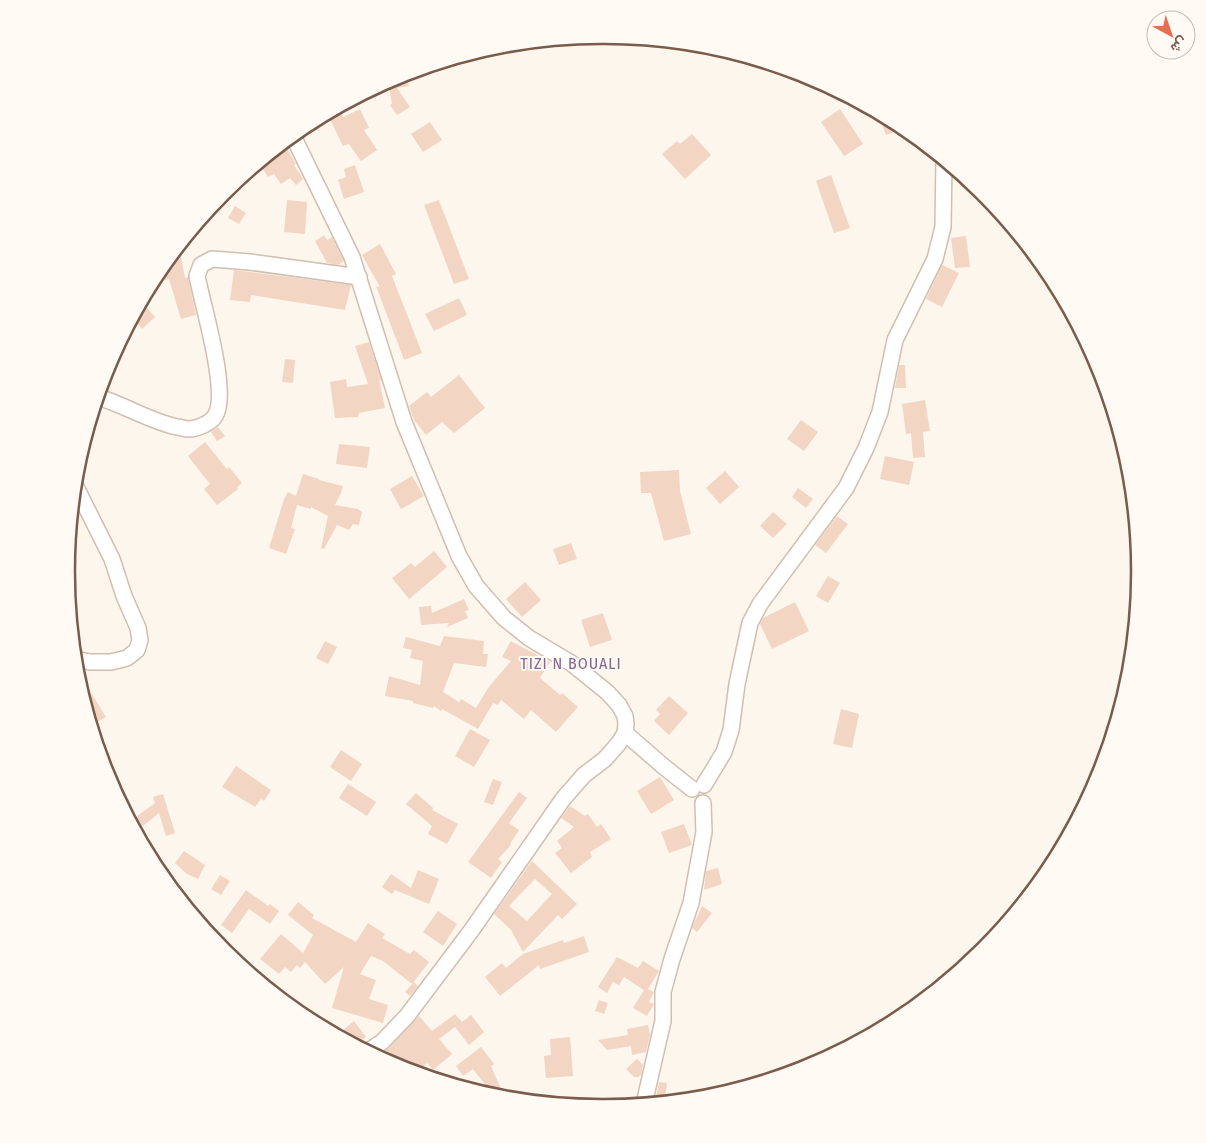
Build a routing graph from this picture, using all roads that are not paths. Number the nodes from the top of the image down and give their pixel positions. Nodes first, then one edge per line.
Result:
1 (296, 143) edge
2 (944, 169) edge
3 (359, 277) junction
4 (104, 399) edge
5 (81, 497) edge
6 (83, 661) edge
7 (625, 733) junction
8 (698, 787) junction
9 (374, 1047) edge
10 (646, 1097) edge

1 - 3 street
2 - 8 street
3 - 4 street
3 - 7 street
5 - 6 street
7 - 8 street
7 - 9 street
8 - 10 street

